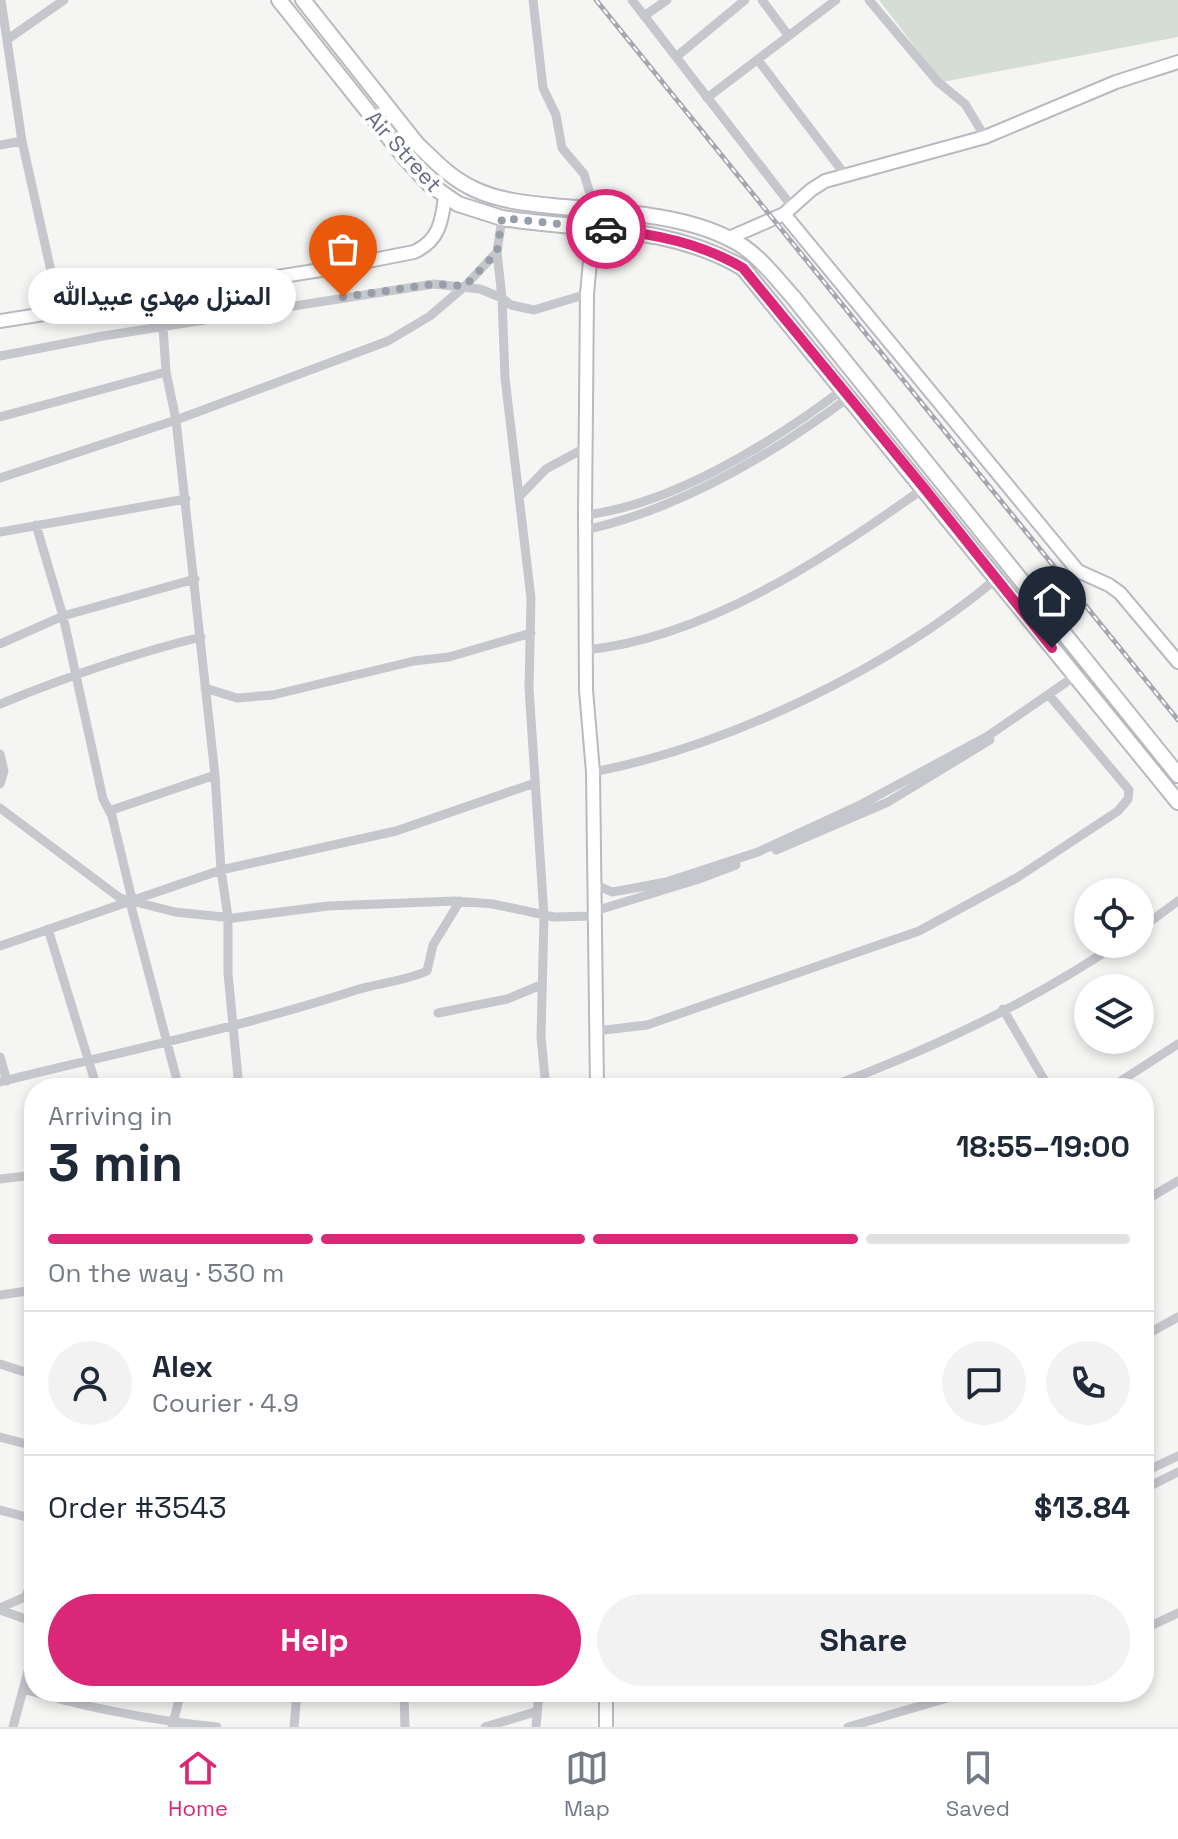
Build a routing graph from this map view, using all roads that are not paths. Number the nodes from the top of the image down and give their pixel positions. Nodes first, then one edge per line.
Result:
1 (1, 0) edge
2 (64, 0) edge
3 (279, 0) edge
4 (303, 0) edge
5 (533, 0) edge
6 (632, 0) edge
7 (667, 0) edge
8 (745, 0) edge
9 (762, 0) edge
10 (836, 0) edge
11 (869, 0) edge
12 (644, 16) junction
13 (788, 35) junction
14 (6, 44) edge
15 (676, 57) junction
16 (758, 60) junction
17 (1178, 62) edge
18 (707, 98) junction
19 (985, 137) junction
20 (22, 141) junction
21 (0, 145) edge
22 (846, 176) junction
23 (445, 197) junction
24 (590, 209) junction
25 (788, 211) junction
26 (502, 218) junction
27 (593, 228) junction
28 (729, 238) junction
29 (497, 252) junction
30 (53, 280) dead end
31 (465, 286) junction
32 (587, 294) junction
33 (502, 298) junction
34 (0, 321) edge
35 (163, 327) junction
36 (0, 356) edge
37 (166, 372) junction
38 (845, 394) junction
39 (0, 417) edge
40 (176, 420) junction
41 (585, 448) junction
42 (0, 478) edge
43 (924, 488) junction
44 (519, 497) junction
45 (186, 499) junction
46 (585, 515) junction
47 (36, 525) junction
48 (585, 530) junction
49 (0, 532) edge
50 (195, 579) junction
51 (996, 579) junction
52 (63, 616) junction
53 (531, 633) junction
54 (201, 637) junction
55 (0, 644) edge
56 (585, 650) junction
57 (1178, 662) edge
58 (74, 673) junction
59 (1075, 676) junction
60 (205, 688) junction
61 (1047, 696) junction
62 (0, 704) edge
63 (0, 754) edge
64 (593, 772) junction
65 (215, 775) junction
66 (1178, 775) edge
67 (535, 783) junction
68 (0, 784) edge
69 (1178, 802) edge
70 (0, 808) edge
71 (109, 811) junction
72 (221, 870) junction
73 (594, 884) junction
74 (129, 900) junction
75 (460, 901) junction
76 (1178, 901) edge
77 (594, 914) junction
78 (544, 916) junction
79 (228, 917) junction
80 (1154, 919) edge
81 (48, 929) junction
82 (0, 946) edge
83 (1092, 958) edge
84 (541, 985) junction
85 (1003, 1009) junction
86 (438, 1013) dead end
87 (234, 1026) junction
88 (596, 1031) junction
89 (166, 1042) junction
90 (1178, 1044) edge
91 (0, 1057) edge
92 (90, 1060) junction
93 (94, 1078) edge
94 (176, 1078) edge
95 (238, 1078) edge
96 (545, 1078) edge
97 (597, 1078) edge
98 (851, 1078) edge
99 (1043, 1078) edge
100 (1125, 1078) edge
101 (3, 1081) edge
102 (24, 1176) edge
103 (0, 1179) edge
104 (1178, 1181) edge
105 (1154, 1195) edge
106 (24, 1292) edge
107 (18, 1294) junction
108 (0, 1295) edge
109 (24, 1296) edge
110 (1178, 1317) edge
111 (1154, 1330) edge
112 (0, 1364) edge
113 (24, 1372) edge
114 (0, 1437) edge
115 (24, 1442) edge
116 (1178, 1456) edge
117 (1154, 1467) edge
118 (1178, 1472) edge
119 (1154, 1484) edge
120 (0, 1510) edge
121 (24, 1516) edge
122 (24, 1597) edge
123 (0, 1609) edge
124 (1178, 1613) edge
125 (24, 1618) edge
126 (1154, 1624) edge
127 (24, 1685) edge
128 (23, 1689) joint
129 (67, 1702) edge
130 (179, 1702) edge
131 (296, 1702) edge
132 (404, 1702) edge
133 (537, 1702) edge
134 (606, 1702) edge
135 (934, 1702) edge
136 (535, 1712) junction
137 (173, 1725) edge
138 (13, 1727) edge
139 (217, 1727) edge
140 (294, 1727) edge
141 (405, 1727) edge
142 (485, 1727) edge
143 (536, 1727) edge
144 (606, 1727) edge
145 (848, 1727) edge

1 - 14 street
2 - 14 street
3 - 23 main road, Air Street
4 - 24 main road, Air Street
5 - 24 street
6 - 12 street
7 - 12 street
8 - 15 street
9 - 13 street
10 - 13 street
11 - 19 street
12 - 15 street
13 - 16 street
14 - 20 street
15 - 18 street
16 - 18 street
16 - 22 street
17 - 19 street
18 - 25 street
19 - 22 street
20 - 21 street
20 - 30 street
22 - 25 street
23 - 26 main road, Air Street
23 - 34 street
24 - 27 street
24 - 28 main road, Air Street
25 - 28 street
25 - 57 street
26 - 27 main road, Air Street
26 - 29 street
27 - 32 street
27 - 38 main road, Air Street
28 - 66 main road, Air Street
29 - 31 street
29 - 33 street
31 - 33 street
31 - 35 street
31 - 40 street
32 - 33 street
32 - 41 street
33 - 44 street
35 - 36 street
35 - 37 street
37 - 39 street
37 - 40 street
38 - 43 main road, Air Street
38 - 46 street
38 - 48 street
40 - 42 street
40 - 45 street
41 - 44 street
41 - 46 street
43 - 51 main road, Air Street
43 - 56 street
44 - 53 street
45 - 47 street
45 - 50 street
46 - 48 street
47 - 49 street
47 - 52 street
48 - 56 street
50 - 52 street
50 - 54 street
51 - 59 main road, Air Street
51 - 64 street
52 - 55 street
52 - 58 street
53 - 60 street
53 - 67 street
54 - 58 street
54 - 60 street
56 - 64 street
58 - 62 street
58 - 71 street
59 - 61 street
59 - 69 main road, Air Street
60 - 65 street
61 - 73 street
61 - 77 street
61 - 88 street
63 - 68 street
64 - 73 street
65 - 71 street
65 - 72 street
67 - 72 street
67 - 78 street
70 - 74 street
71 - 74 street
72 - 74 street
72 - 79 street
73 - 77 street
74 - 79 street
74 - 81 street
74 - 89 street
75 - 78 street
75 - 79 street
75 - 87 street
76 - 80 street
77 - 78 street
77 - 88 street
78 - 84 street
79 - 87 street
81 - 82 street
81 - 92 street
83 - 85 street
84 - 86 street
84 - 96 street
85 - 98 street
85 - 99 street
87 - 89 street
87 - 95 street
88 - 97 street
89 - 92 street
89 - 94 street
90 - 100 street
91 - 101 street
92 - 93 street
92 - 101 street
102 - 103 street
104 - 105 street
106 - 107 street
107 - 108 street
107 - 109 street
110 - 111 street
112 - 113 street
114 - 115 street
116 - 117 street
118 - 119 street
120 - 121 street
122 - 123 street
123 - 125 street
124 - 126 street
127 - 128 street
128 - 138 street
129 - 137 street
130 - 137 street
131 - 140 street
132 - 141 street
133 - 136 street
134 - 144 street
135 - 145 street
136 - 142 street
136 - 143 street
137 - 139 street

